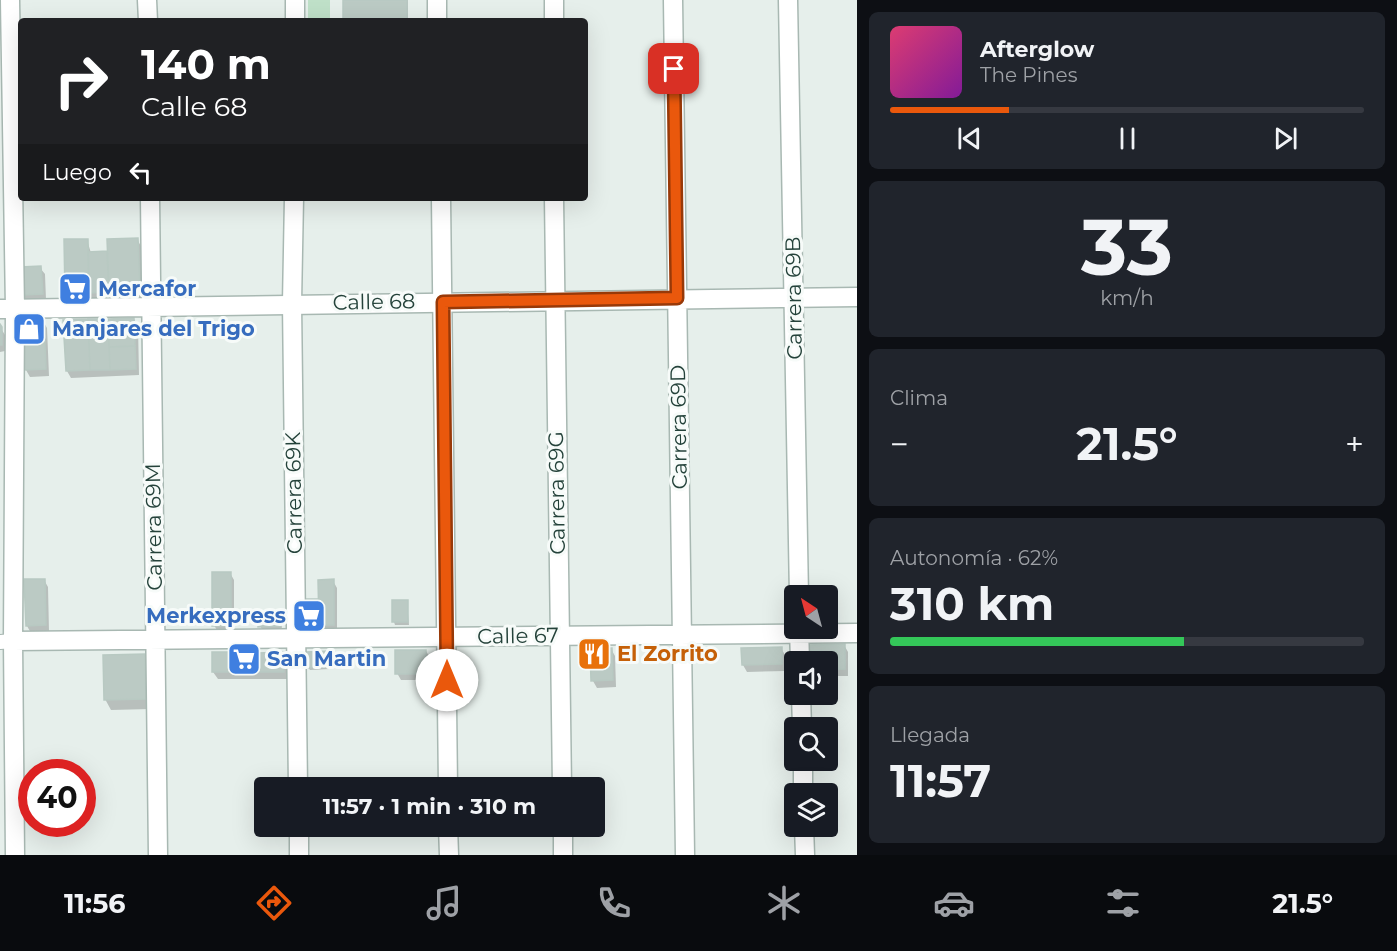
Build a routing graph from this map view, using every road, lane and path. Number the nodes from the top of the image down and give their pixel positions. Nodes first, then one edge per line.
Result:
1 (10, 0) edge
2 (147, 0) edge
3 (295, 0) edge
4 (437, 0) edge
5 (554, 0) edge
6 (673, 0) edge
7 (788, 0) edge
8 (148, 18) edge
9 (295, 18) edge
10 (437, 18) edge
11 (554, 18) edge
12 (150, 201) edge
13 (294, 201) edge
14 (441, 201) edge
15 (554, 201) edge
16 (857, 297) edge
17 (677, 298) junction
18 (794, 298) junction
19 (554, 300) junction
20 (443, 302) junction
21 (292, 303) junction
22 (151, 306) junction
23 (8, 309) edge
24 (799, 585) edge
25 (784, 631) edge
26 (838, 632) edge
27 (857, 633) edge
28 (683, 634) junction
29 (560, 636) junction
30 (447, 637) junction
31 (296, 639) junction
32 (155, 640) junction
33 (6, 642) edge
34 (298, 777) edge
35 (448, 777) edge
36 (562, 777) edge
37 (298, 837) edge
38 (448, 837) edge
39 (563, 837) edge
40 (804, 837) edge
41 (15, 855) edge
42 (158, 855) edge
43 (299, 855) edge
44 (449, 855) edge
45 (563, 855) edge
46 (685, 855) edge
47 (805, 855) edge

1 - 23 street
2 - 8 street
3 - 9 street
4 - 10 street
5 - 11 street
6 - 17 street, Carrera 69D
7 - 18 street, Carrera 69B
12 - 22 street, Carrera 69M
13 - 21 street, Carrera 69K
14 - 20 street
15 - 19 street, Carrera 69G
16 - 18 street, Calle 68
17 - 18 street, Calle 68
17 - 19 street, Calle 68
17 - 28 street, Carrera 69D
18 - 24 street, Carrera 69B
19 - 20 street, Calle 68
19 - 29 street, Carrera 69G
20 - 21 street, Calle 68
20 - 30 street
21 - 22 street, Calle 68
21 - 31 street, Carrera 69K
22 - 23 street, Calle 68
22 - 32 street, Carrera 69M
23 - 33 street
25 - 28 street, Calle 67
26 - 27 street, Calle 67
28 - 29 street, Calle 67
28 - 46 street, Carrera 69D
29 - 30 street, Calle 67
29 - 36 street, Carrera 69G
30 - 31 street, Calle 67
30 - 35 street
31 - 32 street, Calle 67
31 - 34 street, Carrera 69K
32 - 33 street, Calle 67
32 - 42 street, Carrera 69M
33 - 41 street
37 - 43 street
38 - 44 street
39 - 45 street
40 - 47 street

